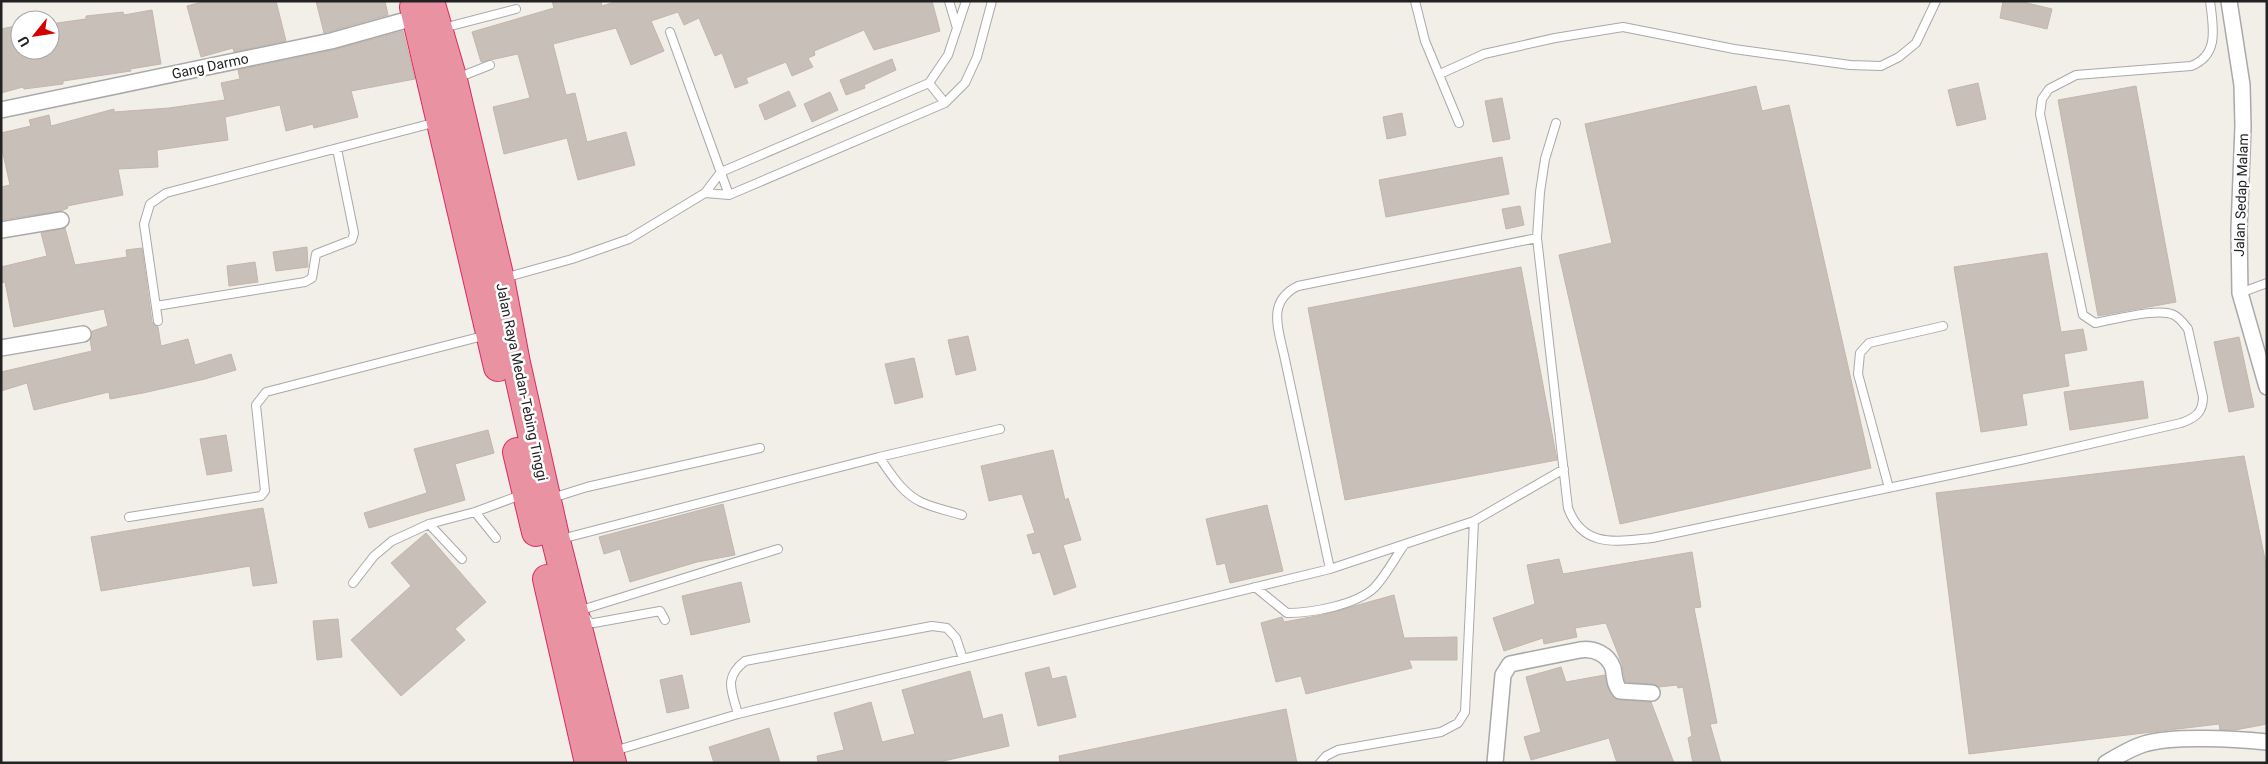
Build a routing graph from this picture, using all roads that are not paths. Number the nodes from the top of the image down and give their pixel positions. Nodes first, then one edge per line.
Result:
1 (949, 1) edge
2 (966, 1) edge
3 (992, 1) edge
4 (1415, 1) edge
5 (1936, 1) edge
6 (2210, 1) edge
7 (2229, 1) edge
8 (516, 9) dead end
9 (424, 12) edge
10 (957, 28) junction
11 (670, 32) dead end
12 (490, 65) dead end
13 (1440, 74) junction
14 (452, 80) junction
15 (929, 83) junction
16 (945, 103) junction
17 (1, 110) edge
18 (439, 122) junction
19 (1459, 123) dead end
20 (1556, 123) dead end
21 (337, 149) junction
22 (721, 172) junction
23 (705, 193) junction
24 (729, 195) junction
25 (61, 220) dead end
26 (1, 230) edge
27 (1537, 238) junction
28 (500, 279) junction
29 (2267, 283) edge
30 (2240, 293) junction
31 (156, 306) junction
32 (158, 321) dead end
33 (1943, 326) dead end
34 (83, 334) dead end
35 (491, 334) junction
36 (1, 348) edge
37 (2267, 387) edge
38 (1000, 429) dead end
39 (760, 448) dead end
40 (879, 457) junction
41 (1564, 469) junction
42 (1889, 488) junction
43 (537, 496) junction
44 (475, 512) junction
45 (962, 515) dead end
46 (129, 517) dead end
47 (1474, 521) junction
48 (429, 524) junction
49 (496, 538) dead end
50 (556, 541) junction
51 (1404, 545) junction
52 (778, 549) dead end
53 (462, 559) dead end
54 (1330, 569) junction
55 (353, 583) dead end
56 (1256, 587) junction
57 (579, 610) junction
58 (665, 620) dead end
59 (963, 659) junction
60 (1652, 694) dead end
61 (738, 714) junction
62 (2267, 742) edge
63 (604, 759) edge
64 (1320, 763) edge
65 (1495, 763) edge
66 (2106, 763) edge

1 - 10 lane
2 - 10 lane
3 - 16 lane
4 - 13 lane
5 - 13 lane
6 - 42 lane
7 - 30 street, Jalan Sedap Malam
8 - 9 lane
9 - 14 highway, Jalan Raya Medan-Tebing Tinggi
9 - 17 street, Gang Darmo
9 - 18 highway, Jalan Raya Medan-Tebing Tinggi
10 - 15 lane
11 - 22 lane
12 - 14 lane
13 - 19 lane
14 - 28 highway, Jalan Raya Medan-Tebing Tinggi
15 - 16 lane
15 - 22 lane
16 - 24 lane
18 - 21 lane
18 - 35 highway, Jalan Raya Medan-Tebing Tinggi
20 - 27 lane
21 - 31 lane
21 - 31 lane
22 - 23 lane
22 - 24 lane
23 - 24 lane
23 - 28 lane
25 - 26 street
27 - 41 lane
27 - 54 lane
28 - 43 highway, Jalan Raya Medan-Tebing Tinggi
29 - 30 lane
30 - 37 street, Jalan Sedap Malam
31 - 32 lane
33 - 42 lane
34 - 36 street
35 - 43 highway, Jalan Raya Medan-Tebing Tinggi
35 - 46 lane
38 - 40 lane
39 - 43 lane
40 - 45 lane
40 - 50 lane
41 - 42 lane
41 - 47 lane
43 - 44 lane
43 - 50 highway, Jalan Raya Medan-Tebing Tinggi
43 - 63 highway, Jalan Raya Medan-Tebing Tinggi
44 - 48 lane
44 - 49 lane
47 - 51 lane
47 - 64 lane
48 - 53 lane
48 - 55 lane
50 - 57 highway, Jalan Raya Medan-Tebing Tinggi
51 - 54 lane
51 - 56 lane
52 - 57 lane
54 - 56 lane
56 - 59 lane
57 - 58 lane
57 - 63 highway, Jalan Raya Medan-Tebing Tinggi
59 - 61 lane
59 - 61 lane
60 - 65 street
61 - 63 lane
62 - 66 street

